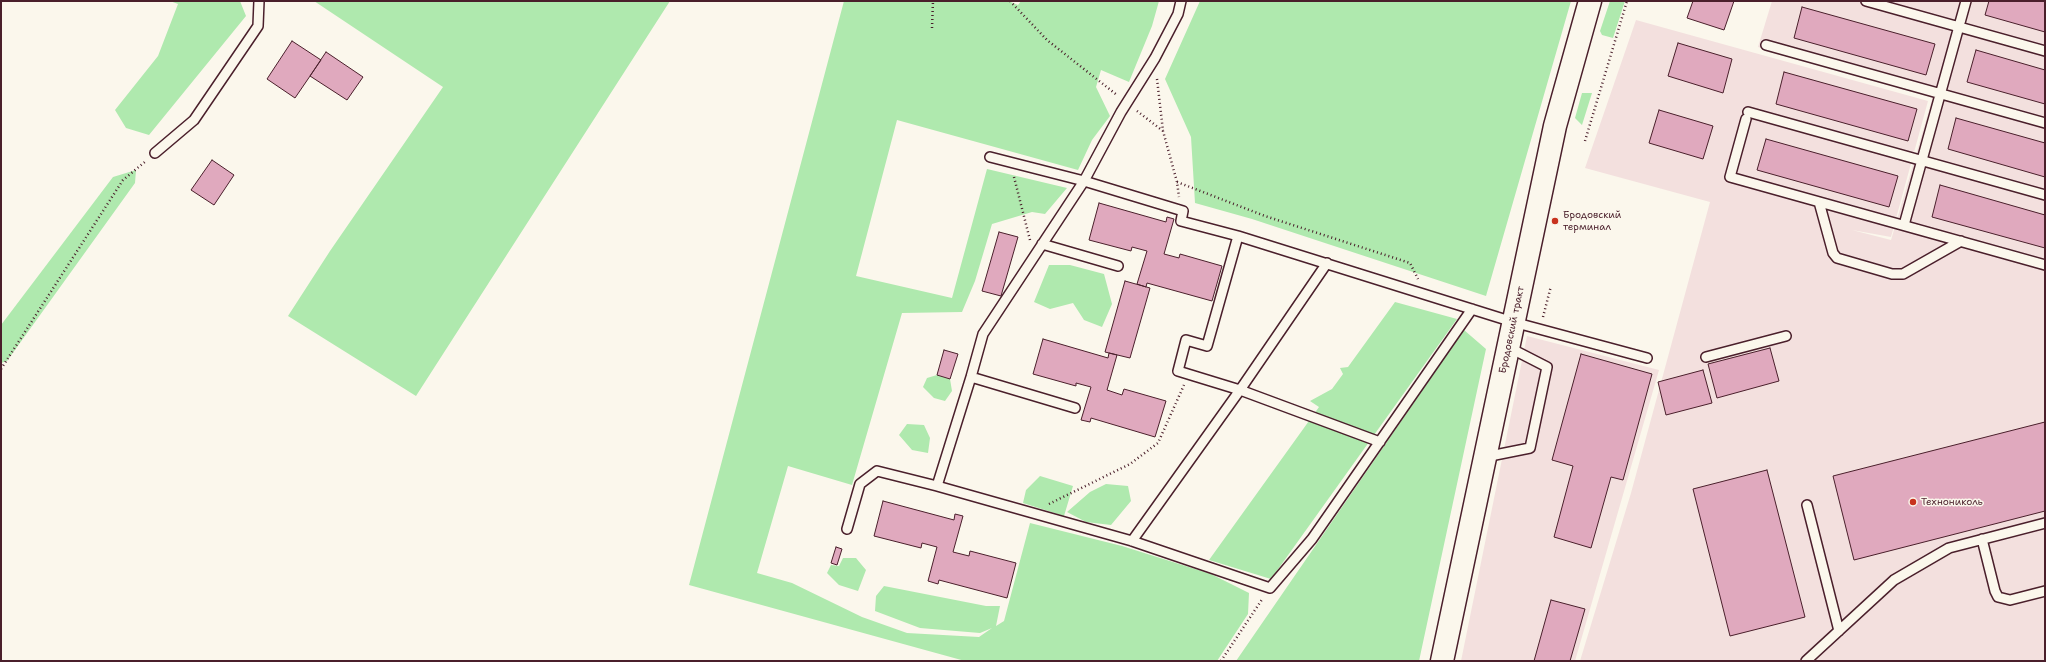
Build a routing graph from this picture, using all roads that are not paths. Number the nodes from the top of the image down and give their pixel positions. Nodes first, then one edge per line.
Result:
1 (259, 1) edge
2 (1181, 1) edge
3 (1590, 1) edge
4 (1866, 1) edge
5 (1966, 1) edge
6 (1959, 27) junction
7 (1766, 45) dead end
8 (2045, 51) edge
9 (1941, 94) junction
10 (2045, 123) edge
11 (155, 153) road end
12 (990, 158) dead end
13 (1922, 161) junction
14 (1084, 181) junction
15 (2045, 195) edge
16 (1819, 202) junction
17 (1904, 225) junction
18 (1238, 236) junction
19 (1961, 241) junction
20 (1042, 244) junction
21 (1327, 263) junction
22 (2045, 265) edge
23 (1118, 266) dead end
24 (1472, 309) junction
25 (1513, 322) junction
26 (1786, 336) dead end
27 (1508, 347) junction
28 (1706, 357) dead end
29 (1647, 358) dead end
30 (971, 377) junction
31 (1240, 390) junction
32 (1075, 408) dead end
33 (1380, 442) junction
34 (1484, 457) junction
35 (937, 486) junction
36 (1807, 505) dead end
37 (2045, 523) edge
38 (847, 529) dead end
39 (1982, 540) junction
40 (1132, 541) junction
41 (2045, 591) edge
42 (1839, 631) junction
43 (1442, 661) edge
44 (1806, 661) edge

1 - 11 lane
2 - 14 lane
3 - 25 street, Бродовский тракт
4 - 6 lane
5 - 6 lane
6 - 8 lane
6 - 9 lane
7 - 9 lane
9 - 10 lane
9 - 13 lane
12 - 14 lane
13 - 15 lane
13 - 16 lane
13 - 17 lane
14 - 18 lane
14 - 20 lane
16 - 17 lane
16 - 19 lane
17 - 19 lane
18 - 21 lane
18 - 31 lane
19 - 22 lane
20 - 23 lane
20 - 30 lane
21 - 24 lane
21 - 31 lane
24 - 25 lane
24 - 33 lane
25 - 27 street, Бродовский тракт
25 - 29 lane
26 - 28 lane
27 - 34 street, Бродовский тракт
27 - 34 lane
30 - 32 lane
30 - 35 lane
31 - 33 lane
31 - 40 lane
33 - 40 lane
34 - 43 street, Бродовский тракт
35 - 38 lane
35 - 40 lane
36 - 42 lane
37 - 39 lane
39 - 41 lane
39 - 42 lane
42 - 44 lane

